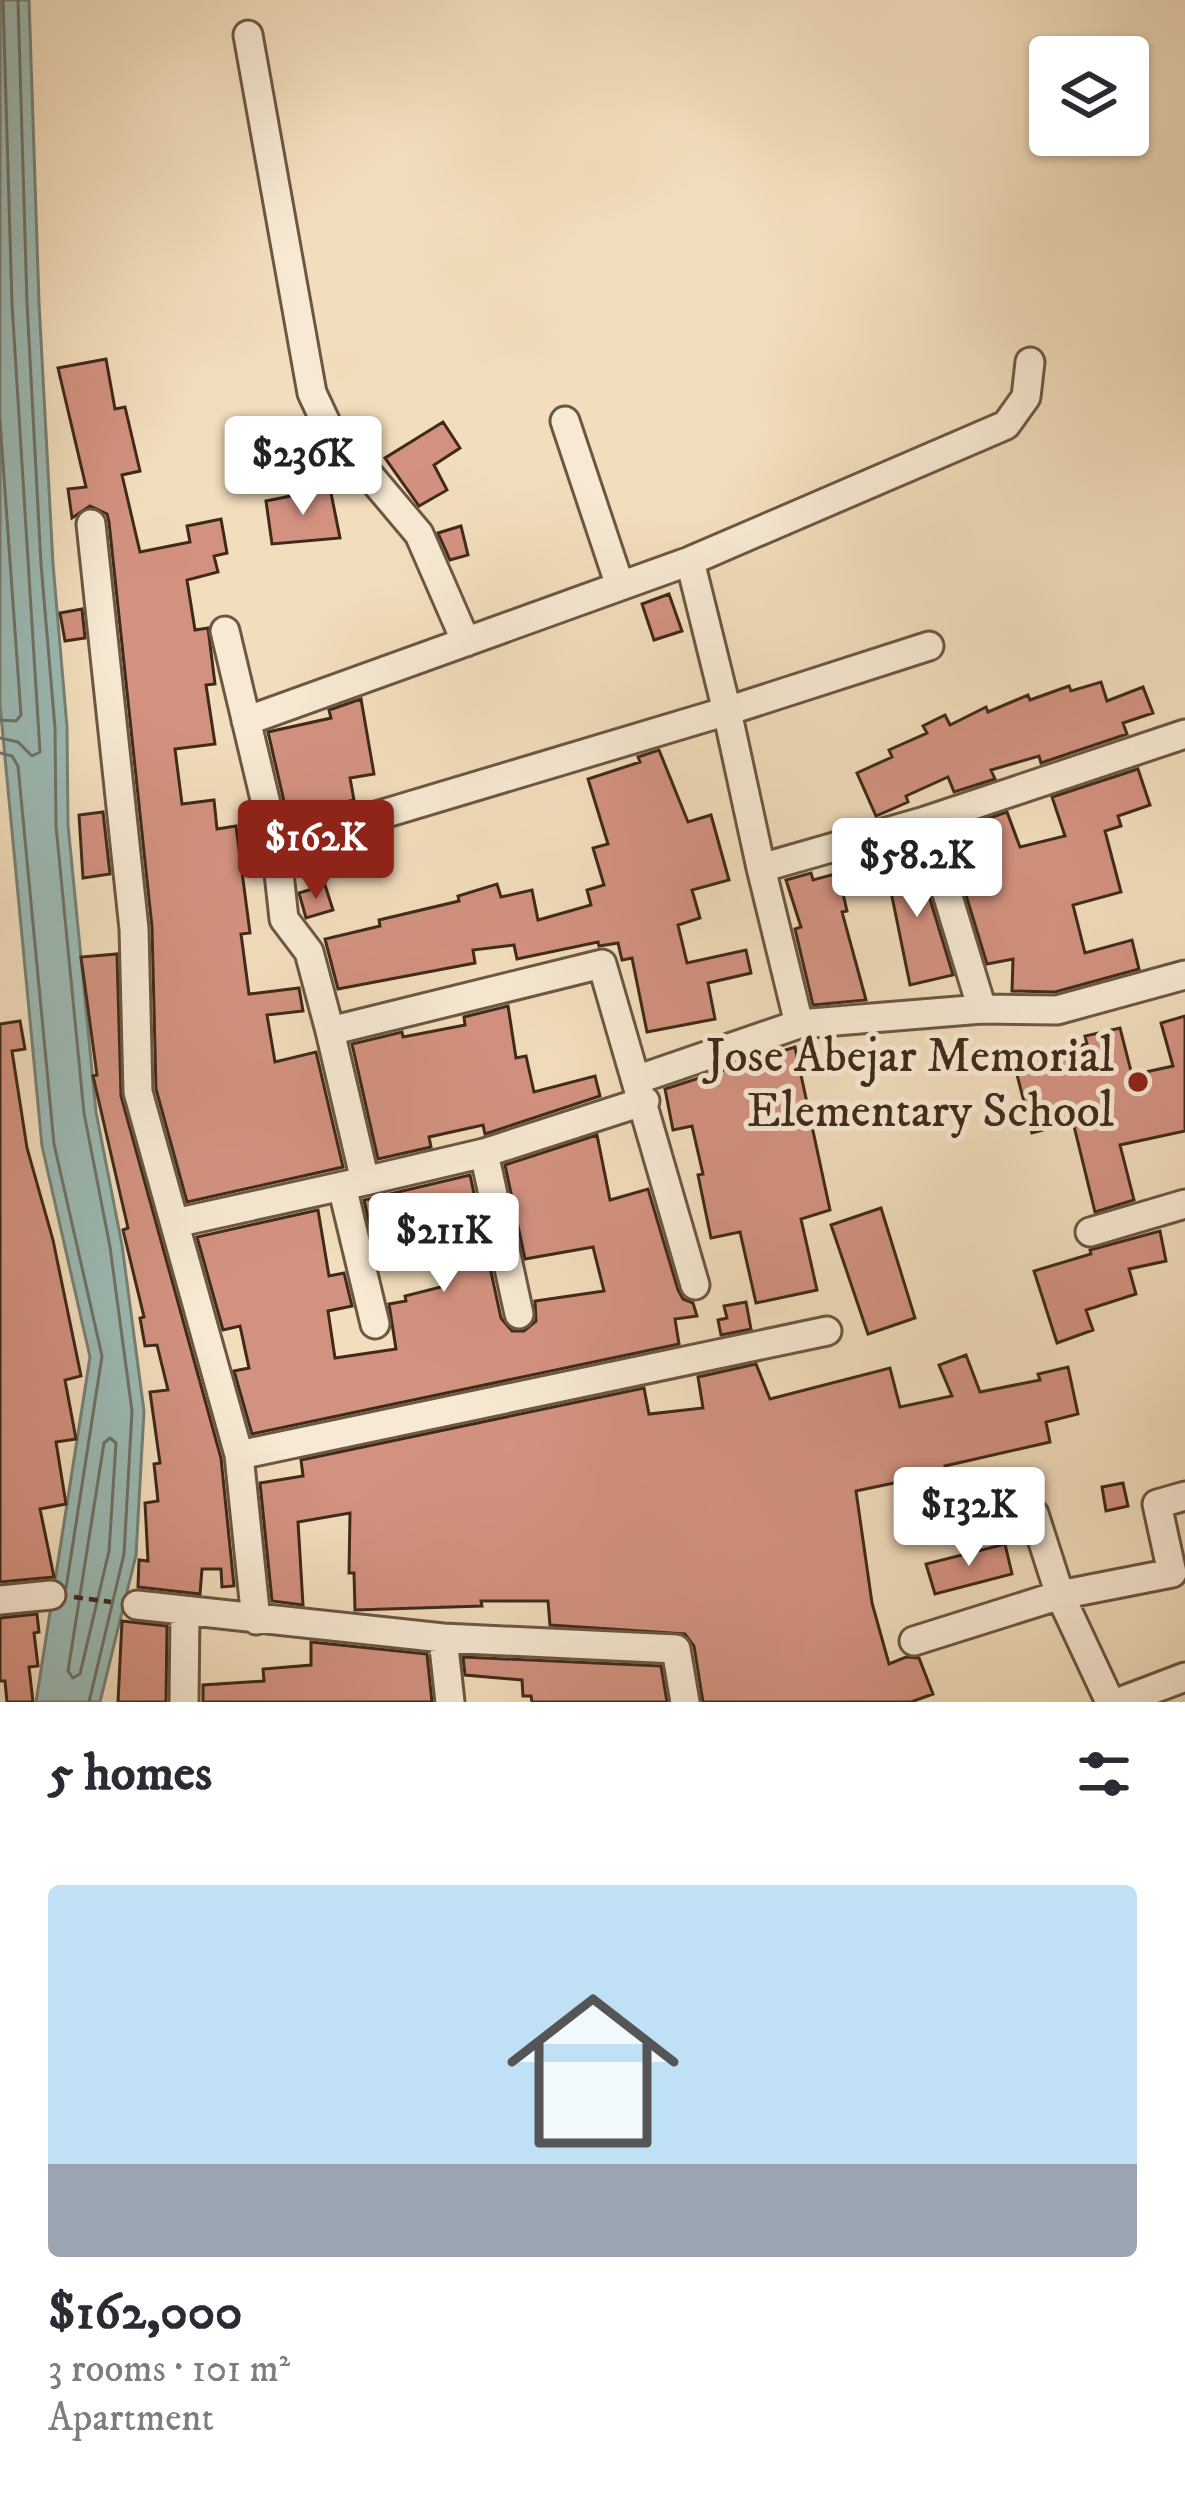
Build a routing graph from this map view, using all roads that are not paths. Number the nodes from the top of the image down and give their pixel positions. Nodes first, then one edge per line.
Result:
1 (248, 35) dead end
2 (1030, 362) dead end
3 (565, 421) dead end
4 (91, 524) dead end
5 (690, 561) junction
6 (620, 586) junction
7 (225, 631) dead end
8 (466, 641) junction
9 (929, 646) dead end
10 (727, 711) junction
11 (246, 721) junction
12 (1185, 734) edge
13 (925, 821) junction
14 (276, 846) junction
15 (761, 868) junction
16 (1185, 975) edge
17 (982, 1009) junction
18 (799, 1024) junction
19 (330, 1031) junction
20 (641, 1091) junction
21 (484, 1153) junction
22 (354, 1184) junction
23 (1185, 1204) edge
24 (175, 1223) junction
25 (1090, 1232) dead end
26 (695, 1285) dead end
27 (519, 1313) dead end
28 (376, 1324) dead end
29 (827, 1331) dead end
30 (239, 1455) junction
31 (1185, 1496) edge
32 (1034, 1514) dead end
33 (51, 1594) road end
34 (1060, 1595) junction
35 (0, 1600) edge
36 (137, 1605) road end
37 (185, 1613) junction
38 (256, 1620) junction
39 (443, 1638) junction
40 (914, 1641) dead end
41 (1185, 1677) edge
42 (184, 1702) edge
43 (450, 1702) edge
44 (685, 1702) edge
45 (1110, 1702) edge
46 (1119, 1702) edge

1 - 8 street
2 - 5 street
3 - 6 street
4 - 24 street
5 - 6 street
5 - 10 street
6 - 8 street
7 - 11 street
8 - 11 street
9 - 10 street
10 - 14 street
10 - 15 street
11 - 14 street
12 - 13 street
13 - 15 street
13 - 17 street
14 - 19 street
15 - 18 street
16 - 17 street
17 - 18 street
18 - 20 street
19 - 20 street
19 - 22 street
20 - 21 street
20 - 26 street
21 - 22 street
21 - 27 street
22 - 24 street
22 - 28 street
23 - 25 street
24 - 30 street
29 - 30 street
30 - 38 street
31 - 34 street
32 - 34 street
33 - 35 street
34 - 40 street
34 - 45 street
36 - 37 street
37 - 38 street
37 - 42 street
38 - 39 street
39 - 43 street
39 - 44 street
41 - 46 street

